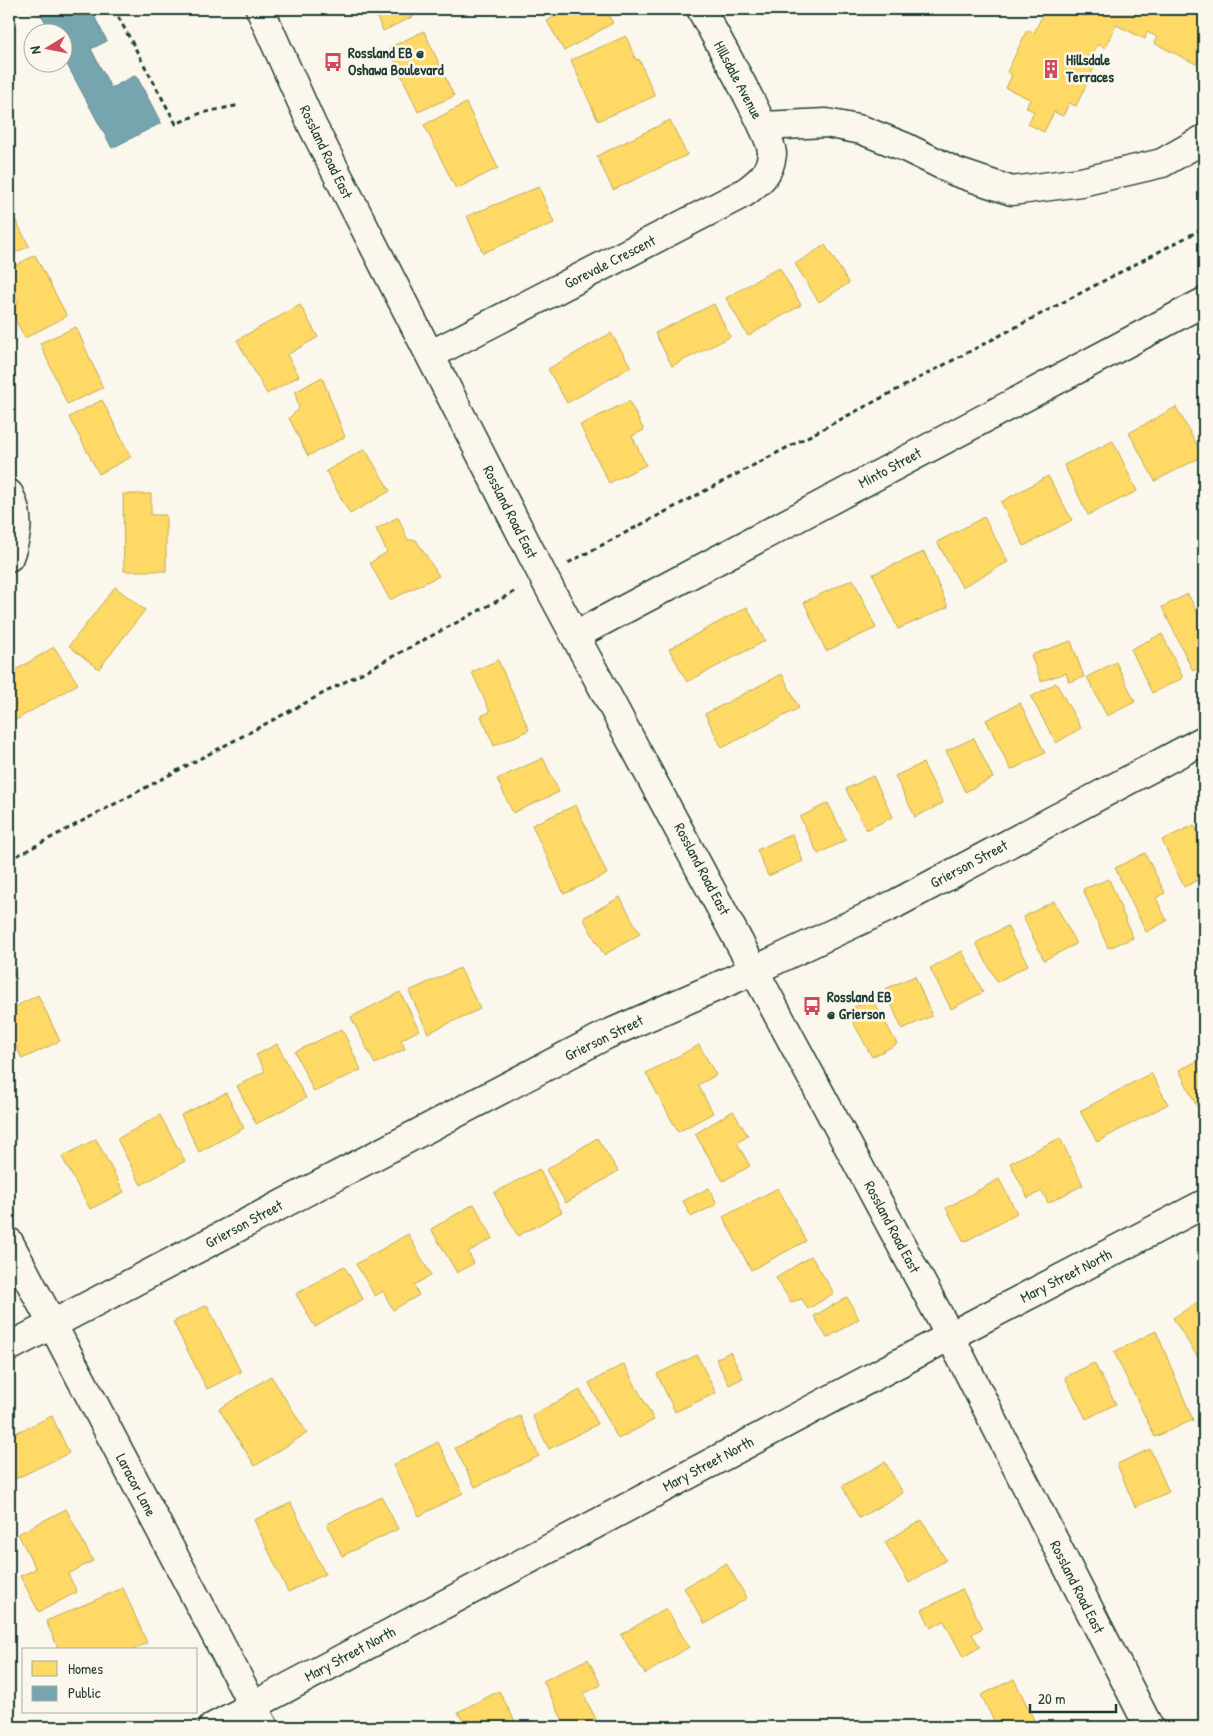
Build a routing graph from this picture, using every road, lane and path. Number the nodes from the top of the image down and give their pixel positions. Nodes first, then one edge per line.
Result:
1 (114, 9) edge
2 (260, 9) edge
3 (701, 9) edge
4 (240, 105) dead end
5 (763, 126) junction
6 (1204, 139) edge
7 (772, 152) joint
8 (1204, 228) edge
9 (1204, 302) edge
10 (430, 355) junction
11 (9, 494) edge
12 (9, 557) edge
13 (579, 557) dead end
14 (517, 590) dead end
15 (576, 635) junction
16 (1204, 740) edge
17 (9, 860) edge
18 (755, 970) junction
19 (1204, 1204) edge
20 (9, 1242) edge
21 (51, 1325) junction
22 (950, 1336) junction
23 (9, 1347) edge
24 (258, 1717) edge
25 (213, 1727) edge
26 (1149, 1727) edge

1 - 4 path
2 - 10 street, Rossland Road East
3 - 5 street, Hillsdale Avenue
5 - 6 street
5 - 7 street, Hillsdale Avenue
7 - 10 street, Gorevale Crescent
8 - 13 path
9 - 15 street, Minto Street
10 - 15 street, Rossland Road East
11 - 12 street
14 - 17 path
15 - 18 street, Rossland Road East
16 - 18 street, Grierson Street
18 - 21 street, Grierson Street
18 - 22 street, Rossland Road East
19 - 22 street, Mary Street North
20 - 21 street, Laracor Lane
21 - 23 street, Grierson Street
21 - 24 street, Laracor Lane
22 - 24 street, Mary Street North
22 - 26 street, Rossland Road East
24 - 25 street, Mary Street North

